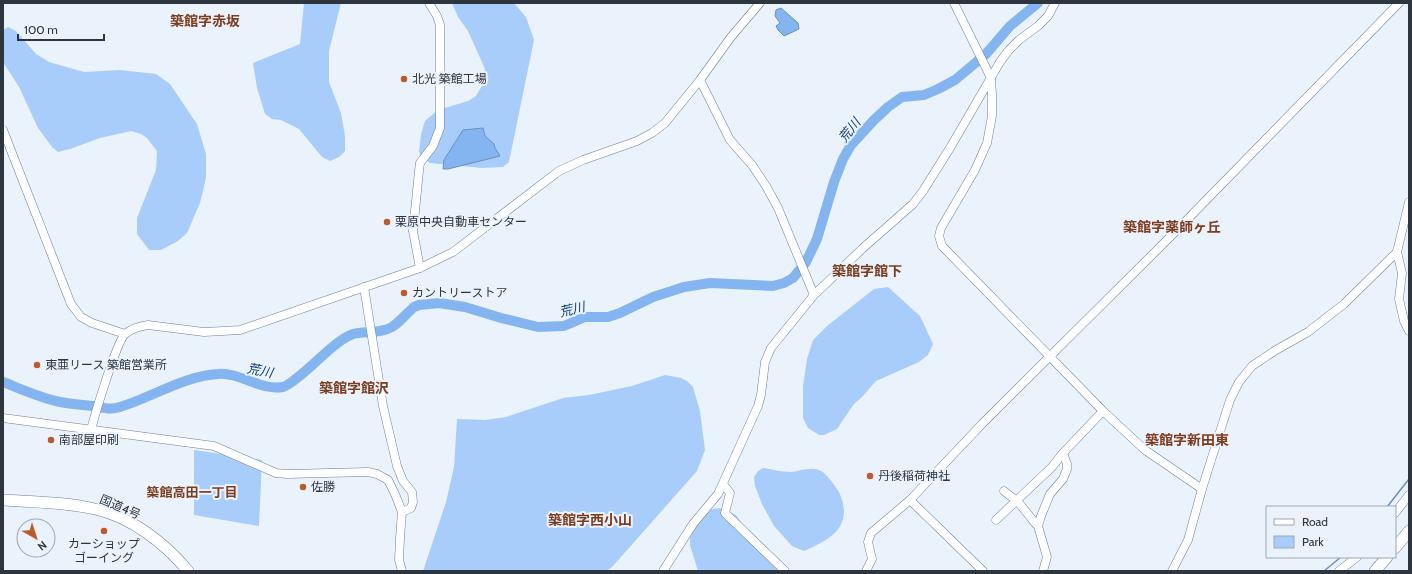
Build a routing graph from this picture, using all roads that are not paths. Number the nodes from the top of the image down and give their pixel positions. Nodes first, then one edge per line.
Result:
1 (429, 3) edge
2 (760, 3) edge
3 (954, 3) edge
4 (1055, 3) edge
5 (1399, 3) edge
6 (990, 78) junction
7 (700, 80) junction
8 (3, 130) edge
9 (1409, 202) edge
10 (1397, 252) junction
11 (420, 268) junction
12 (364, 287) junction
13 (814, 295) junction
14 (1409, 331) edge
15 (125, 334) junction
16 (1050, 357) junction
17 (1102, 411) junction
18 (3, 418) edge
19 (91, 430) junction
20 (1063, 453) junction
21 (723, 484) junction
22 (1202, 489) junction
23 (1004, 491) dead end
24 (1409, 495) edge
25 (3, 500) edge
26 (910, 500) junction
27 (1016, 501) junction
28 (402, 512) junction
29 (1396, 512) edge
30 (996, 520) dead end
31 (1038, 526) junction
32 (1409, 531) edge
33 (1396, 547) edge
34 (1356, 558) edge
35 (1386, 558) edge
36 (188, 571) edge
37 (402, 571) edge
38 (663, 571) edge
39 (785, 571) edge
40 (866, 571) edge
41 (983, 571) edge
42 (1043, 571) edge
43 (1172, 571) edge
44 (1339, 571) edge
45 (1375, 571) edge

1 - 11 street
2 - 7 street
3 - 6 street
4 - 6 street
5 - 16 street
6 - 13 street
6 - 16 street
7 - 11 street
7 - 13 street
8 - 15 street
9 - 10 street
10 - 14 street
10 - 22 street
11 - 12 street
12 - 15 street
12 - 28 street
13 - 21 street
15 - 19 street
16 - 17 street
16 - 26 street
17 - 20 street
17 - 22 street
18 - 19 street
19 - 28 street
20 - 27 street
20 - 31 street
21 - 38 street
21 - 39 street
22 - 43 street
23 - 27 street
24 - 29 street
25 - 36 highway, 国道4号
26 - 40 street
26 - 41 street
27 - 30 street
27 - 31 street
28 - 37 street
31 - 42 street
32 - 33 highway
34 - 44 street
35 - 45 highway

